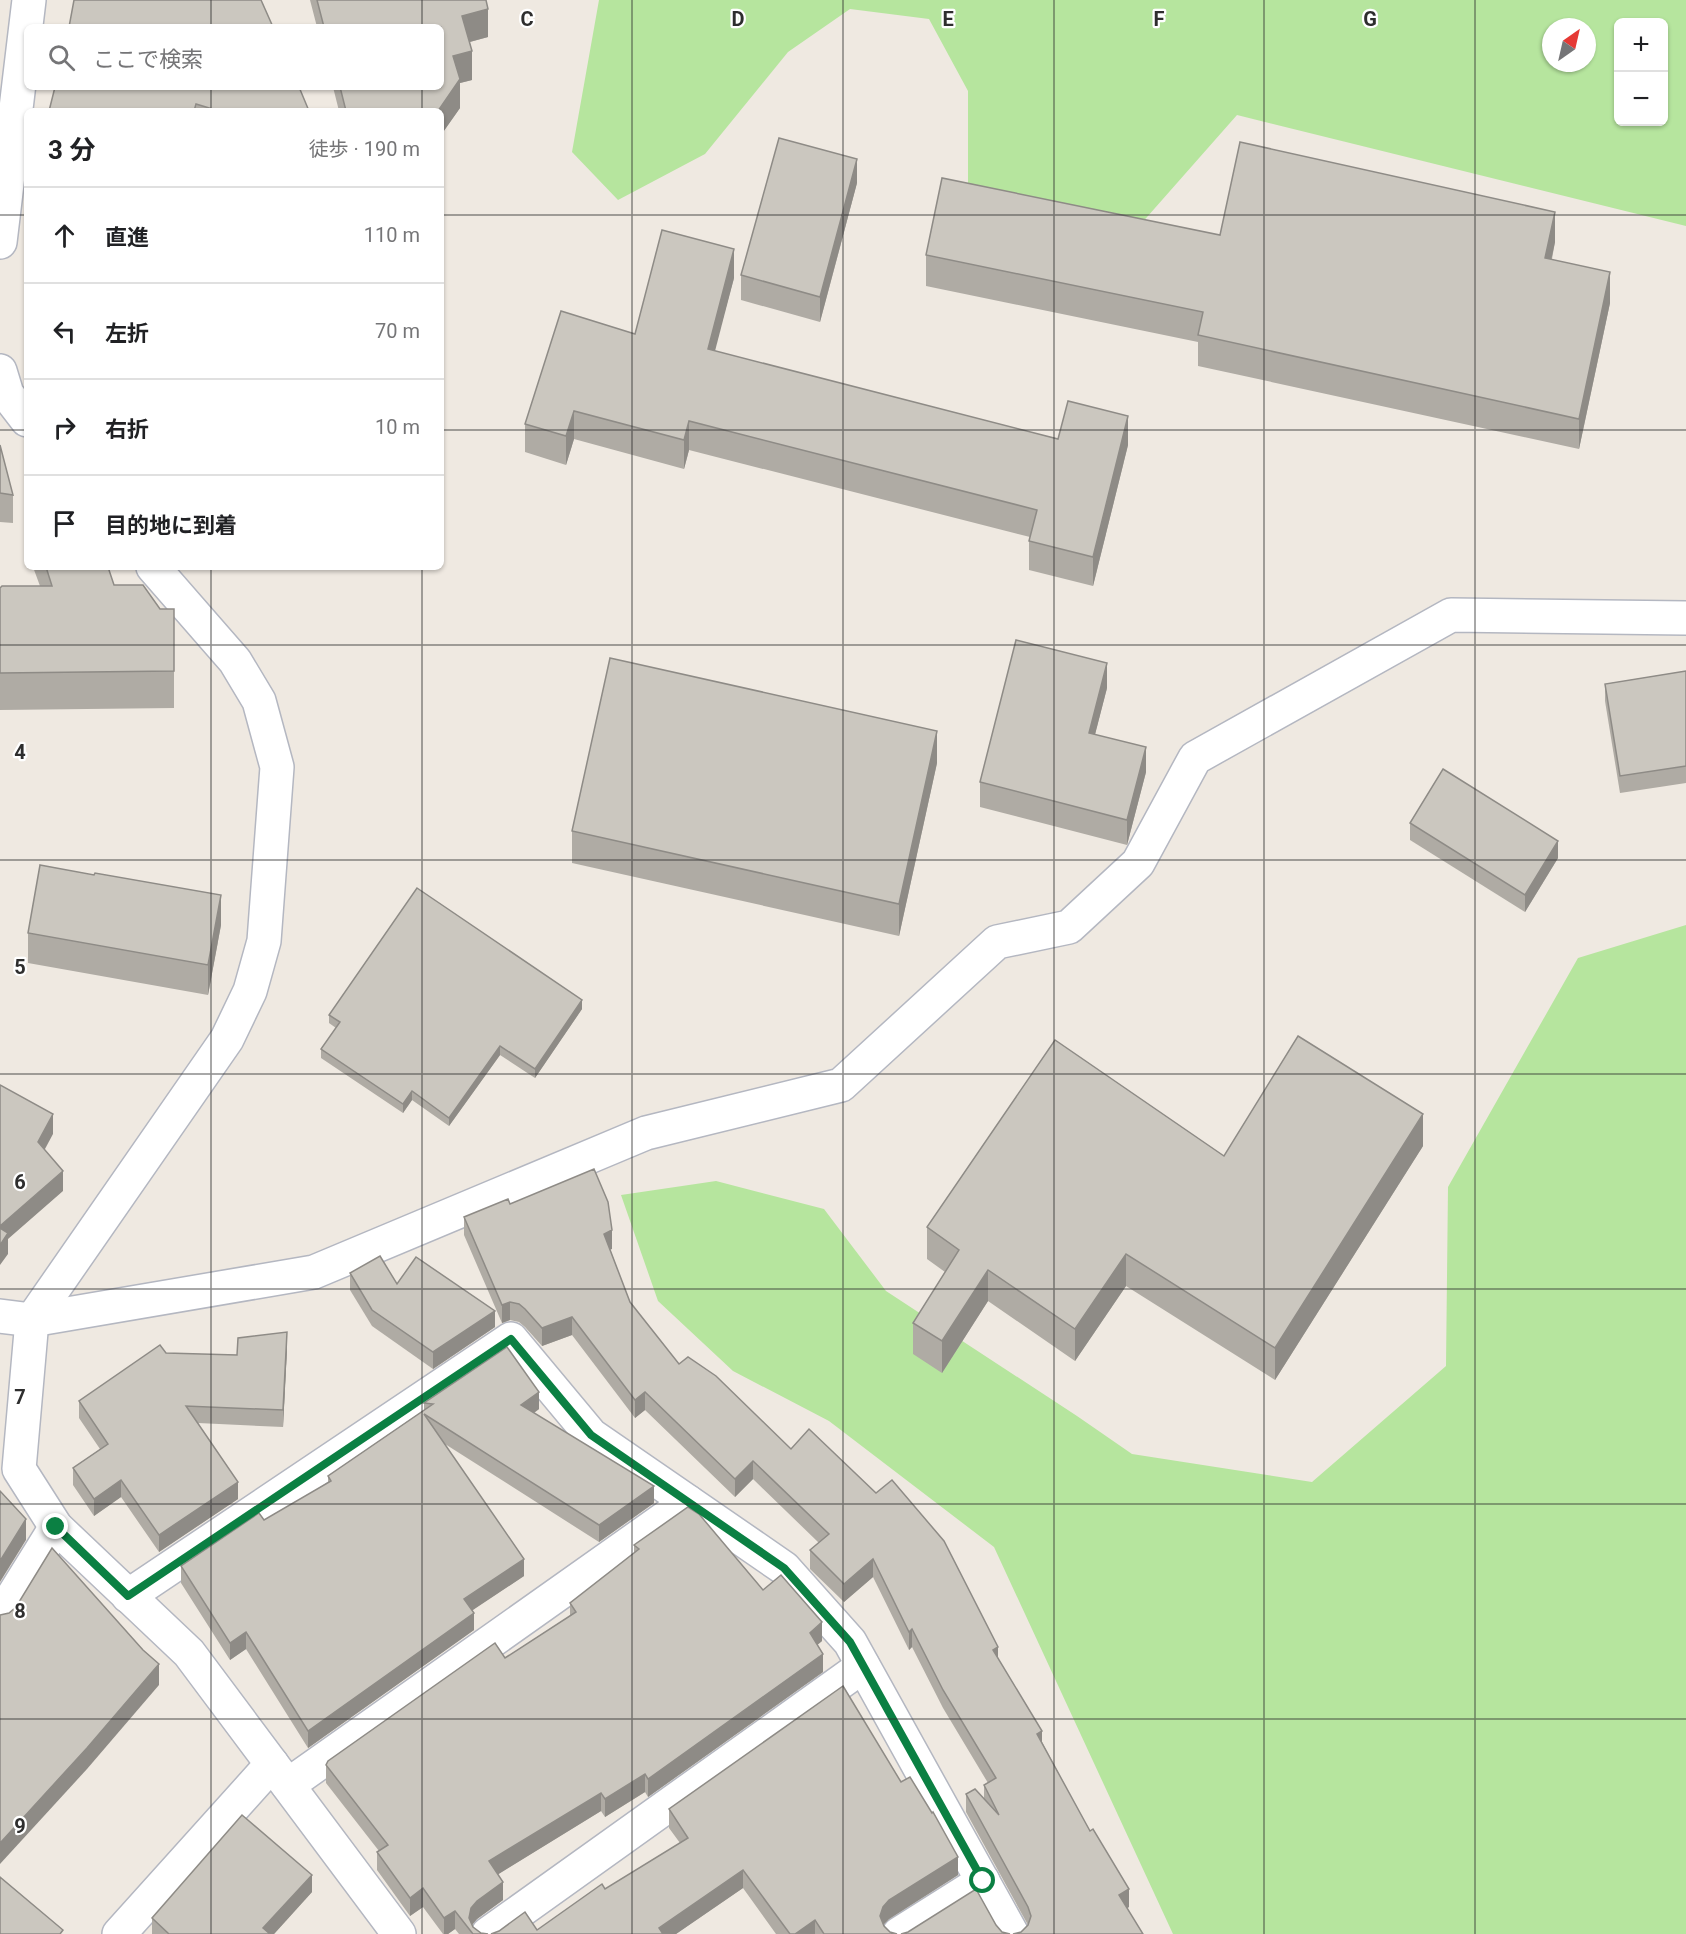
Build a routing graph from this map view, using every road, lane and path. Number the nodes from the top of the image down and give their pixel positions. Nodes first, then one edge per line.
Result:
1 (29, 0) edge
2 (26, 24) edge
3 (24, 42) edge
4 (0, 242) edge
5 (2, 388) edge
6 (24, 416) edge
7 (156, 570) edge
8 (1686, 618) edge
9 (0, 1316) edge
10 (32, 1320) junction
11 (688, 1502) junction
12 (56, 1527) junction
13 (128, 1596) junction
14 (0, 1617) edge
15 (863, 1666) junction
16 (280, 1775) junction
17 (983, 1881) junction
18 (119, 1934) edge
19 (399, 1934) edge
20 (488, 1934) edge
21 (898, 1934) edge
22 (1012, 1934) edge

1 - 2 street
3 - 4 street
5 - 6 street
7 - 10 street
8 - 10 street
9 - 10 street
10 - 12 street
11 - 13 street
11 - 15 street
11 - 16 street
12 - 13 street
12 - 14 street
13 - 16 street
15 - 17 street
15 - 20 street
16 - 18 street
16 - 19 street
17 - 21 street
17 - 22 street

